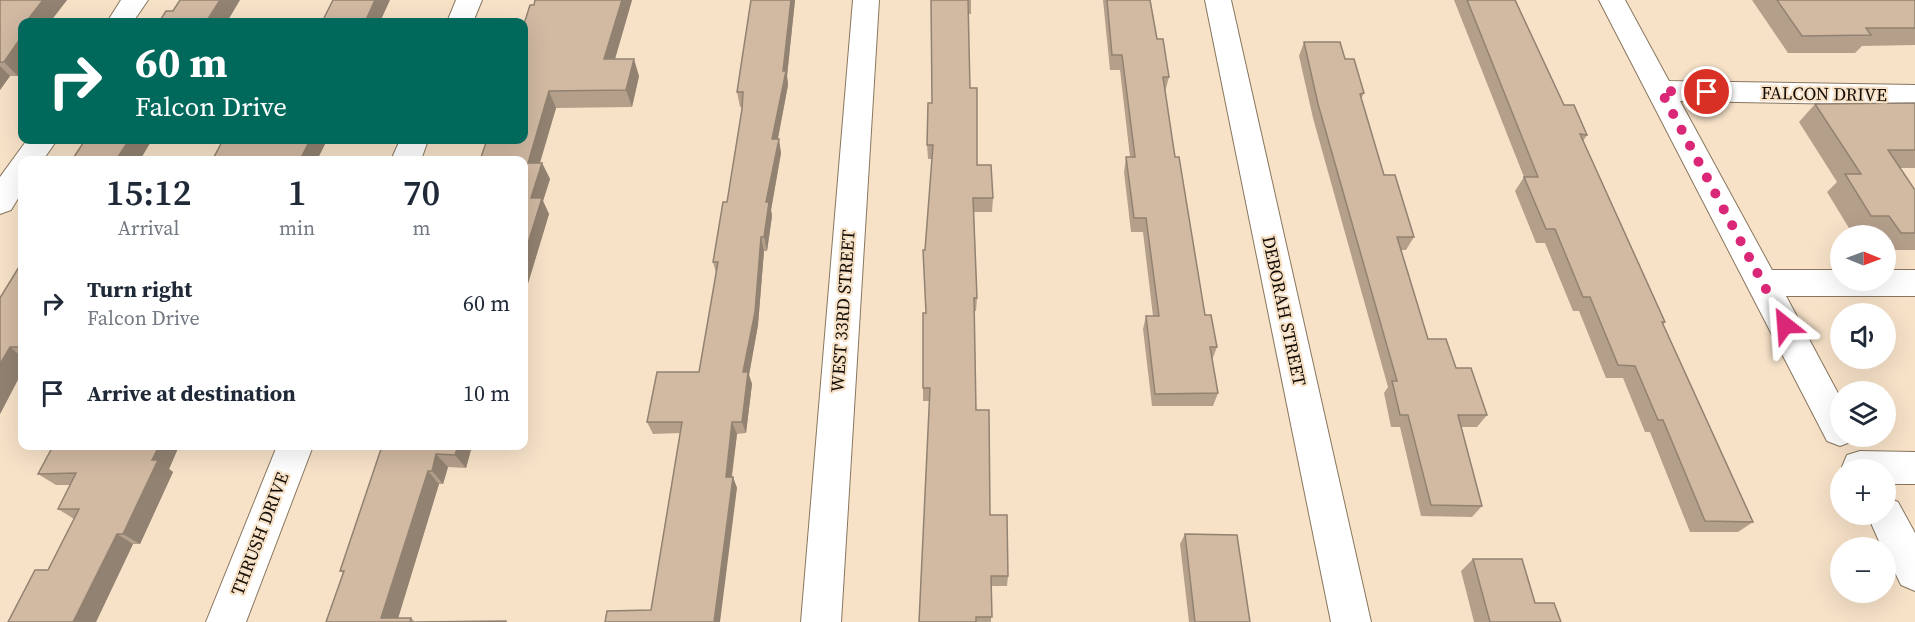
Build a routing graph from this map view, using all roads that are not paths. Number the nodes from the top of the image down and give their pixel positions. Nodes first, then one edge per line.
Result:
1 (135, 0) edge
2 (469, 0) edge
3 (866, 0) edge
4 (1218, 0) edge
5 (1612, 0) edge
6 (123, 18) edge
7 (462, 18) edge
8 (1661, 91) junction
9 (1915, 95) edge
10 (18, 174) edge
11 (0, 202) edge
12 (1763, 283) junction
13 (1915, 283) edge
14 (1830, 411) edge
15 (293, 450) edge
16 (1855, 458) edge
17 (1915, 468) edge
18 (1891, 525) edge
19 (1915, 572) edge
20 (226, 622) edge
21 (821, 622) edge
22 (1351, 622) edge

1 - 6 street
2 - 7 street
3 - 21 street, WEST 33RD STREET
4 - 22 street, DEBORAH STREET
5 - 8 street
8 - 9 street, FALCON DRIVE
8 - 12 street
10 - 11 street
12 - 13 street
12 - 14 street
15 - 20 street, THRUSH DRIVE
16 - 17 street
18 - 19 street

